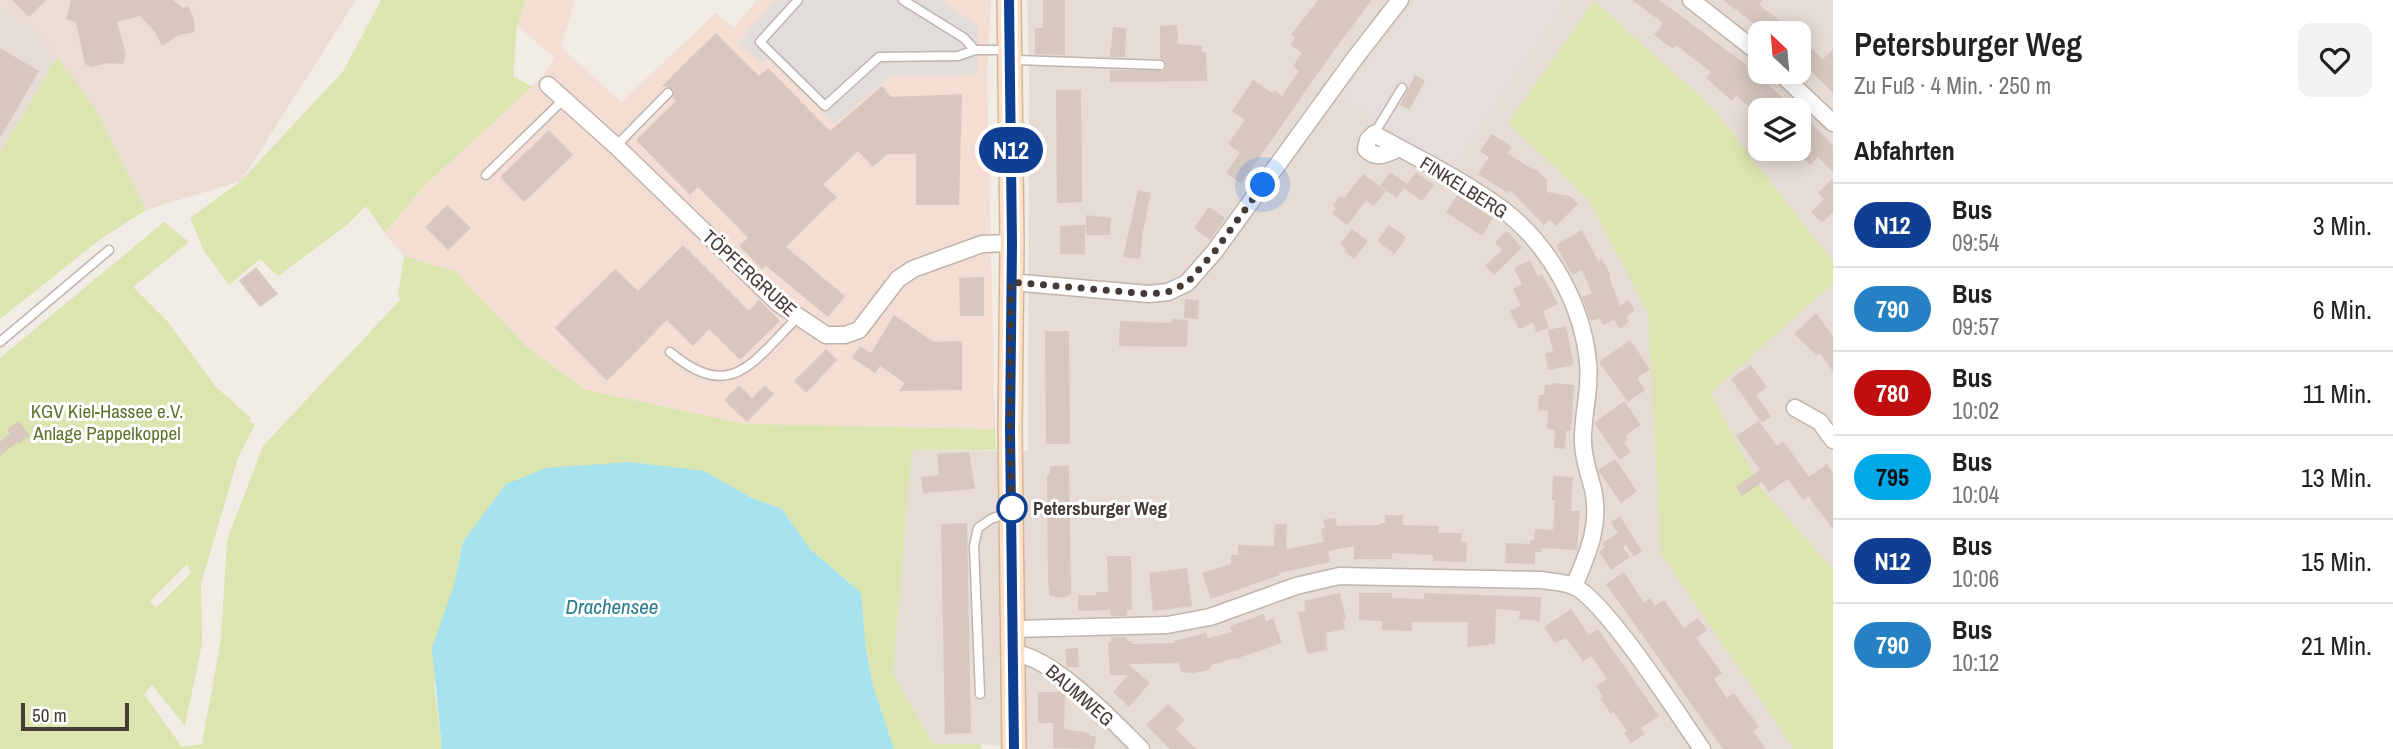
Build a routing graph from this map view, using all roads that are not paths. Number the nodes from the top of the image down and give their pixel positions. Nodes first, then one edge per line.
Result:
1 (798, 0) edge
2 (903, 0) edge
3 (1009, 0) edge
4 (1400, 0) edge
5 (1691, 0) edge
6 (1748, 45) edge
7 (975, 50) junction
8 (1010, 55) junction
9 (1160, 65) dead end
10 (1792, 84) edge
11 (548, 85) dead end
12 (1402, 88) dead end
13 (668, 93) dead end
14 (564, 99) junction
15 (1833, 123) edge
16 (1374, 134) joint
17 (616, 146) junction
18 (486, 175) dead end
19 (1012, 243) junction
20 (109, 250) dead end
21 (1011, 282) junction
22 (798, 317) junction
23 (0, 342) edge
24 (670, 352) dead end
25 (1795, 408) dead end
26 (1833, 440) edge
27 (1012, 511) junction
28 (1574, 586) junction
29 (1013, 629) junction
30 (1013, 653) junction
31 (980, 694) dead end
32 (1014, 749) edge
33 (1140, 749) edge
34 (1702, 749) edge

1 - 7 lane
2 - 7 lane
3 - 8 main road
4 - 21 street
5 - 6 street
7 - 8 lane
8 - 9 lane
8 - 19 main road
10 - 15 street
11 - 14 street, TÖPFERGRUBE
12 - 16 lane
13 - 17 lane
14 - 17 street, TÖPFERGRUBE
14 - 18 lane
16 - 28 street, FINKELBERG
17 - 22 street, TÖPFERGRUBE
19 - 21 main road
19 - 22 street, TÖPFERGRUBE
20 - 23 lane
21 - 27 main road
22 - 24 lane
25 - 26 street
27 - 29 main road
27 - 31 lane
28 - 29 street
28 - 34 street
29 - 30 main road
30 - 32 main road
30 - 33 street, BAUMWEG

